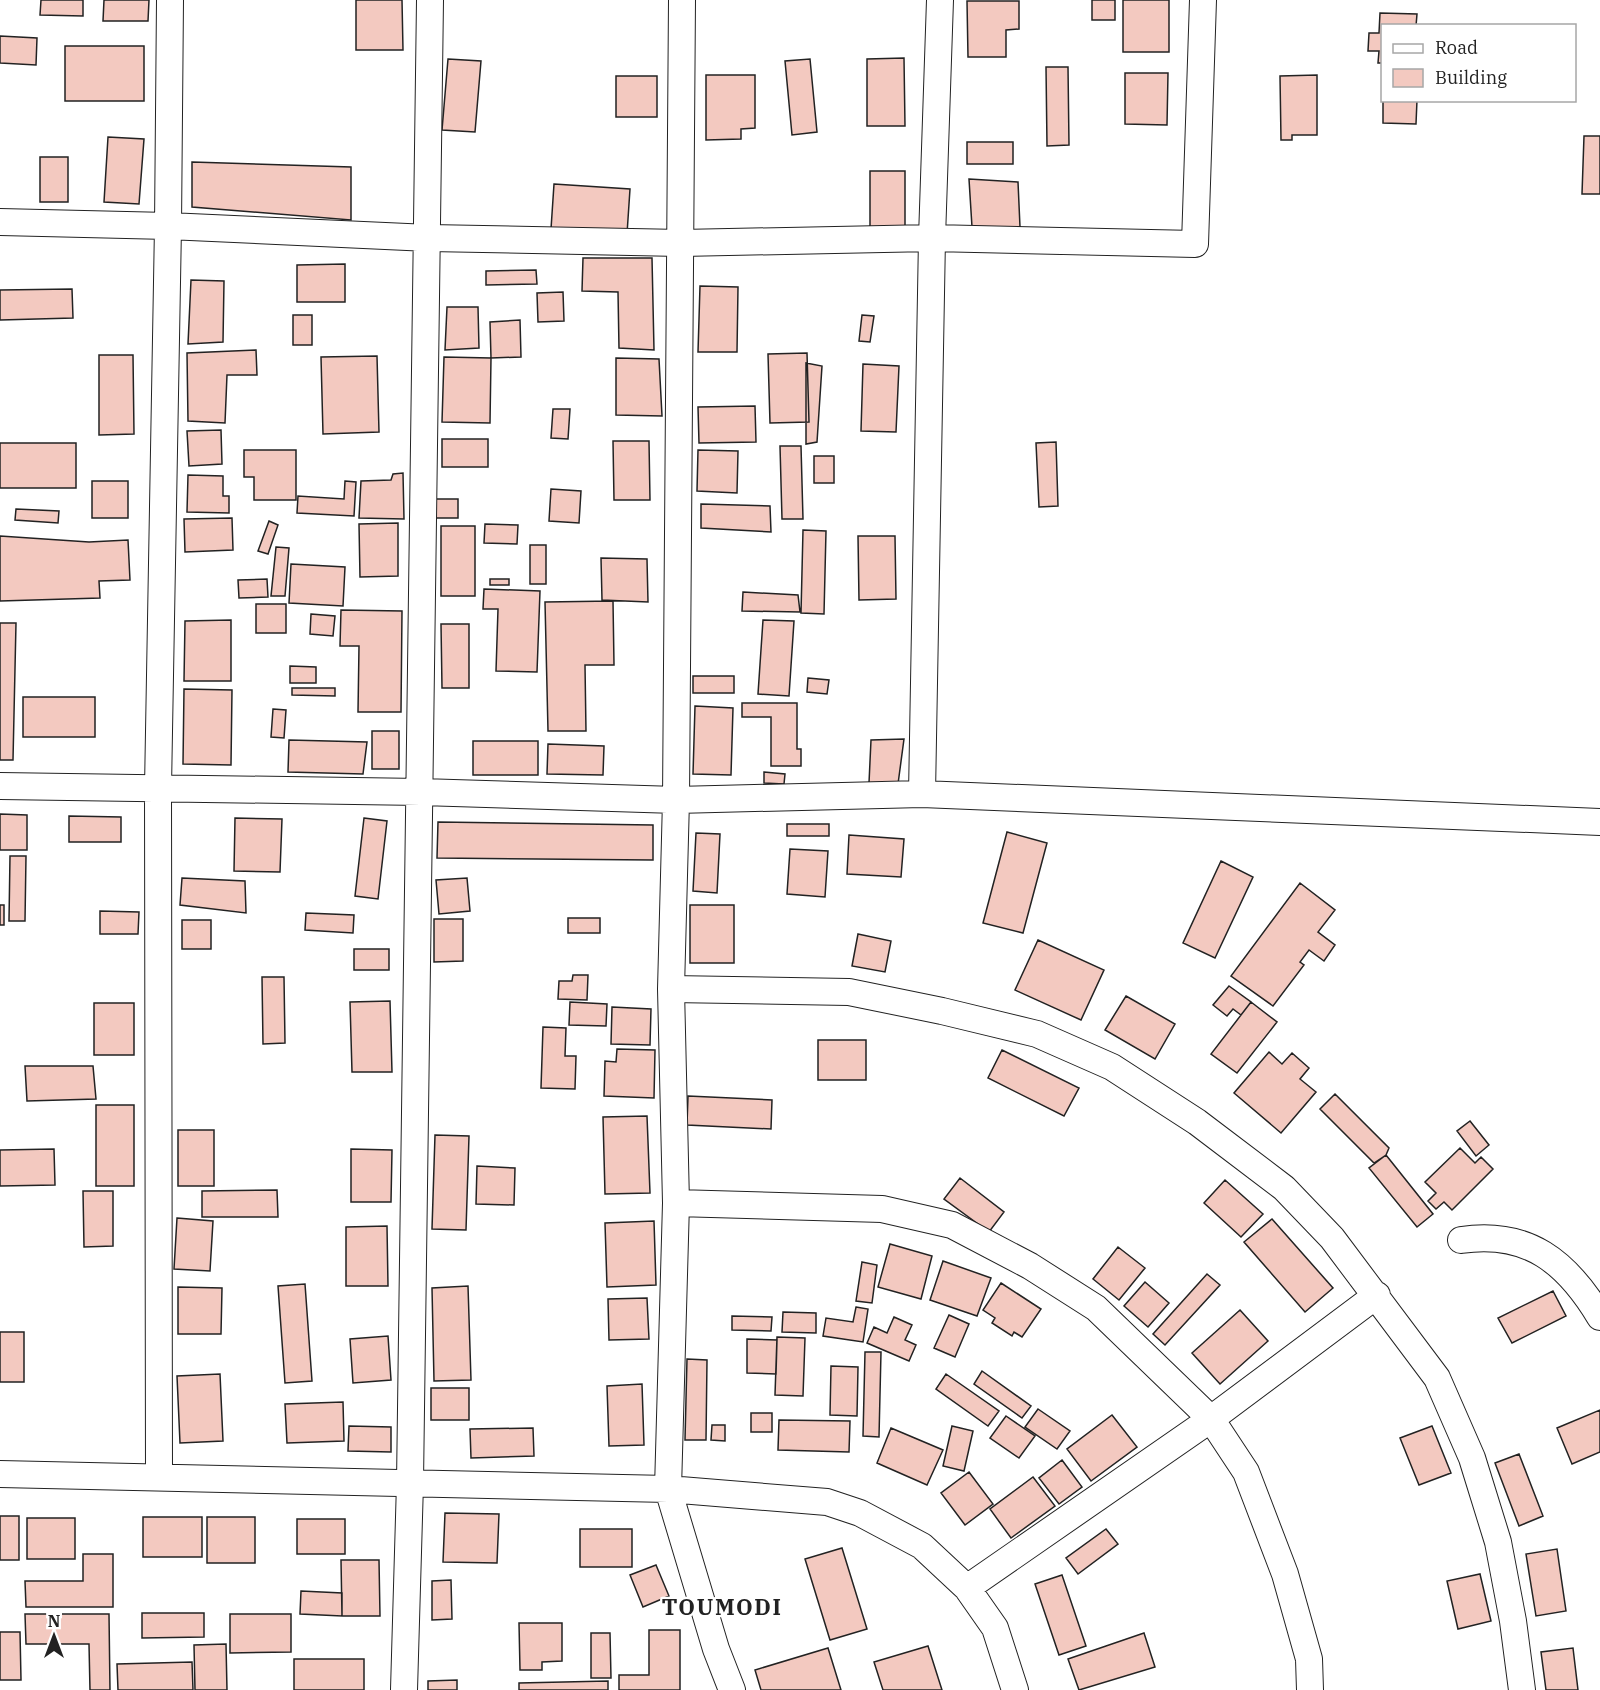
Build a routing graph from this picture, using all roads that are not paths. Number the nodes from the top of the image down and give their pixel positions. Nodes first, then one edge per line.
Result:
1 (170, 0) edge
2 (430, 0) edge
3 (682, 0) edge
4 (940, 0) edge
5 (1203, 0) edge
6 (0, 222) edge
7 (168, 226) junction
8 (429, 238) junction
9 (932, 238) junction
10 (681, 243) junction
11 (0, 786) edge
12 (158, 788) junction
13 (421, 792) junction
14 (922, 794) junction
15 (676, 800) junction
16 (1600, 822) edge
17 (671, 989) junction
18 (676, 1203) junction
19 (1461, 1240) dead end
20 (1377, 1295) junction
21 (1600, 1317) edge
22 (1211, 1419) junction
23 (0, 1474) edge
24 (159, 1477) junction
25 (410, 1483) junction
26 (668, 1489) junction
27 (967, 1588) junction
28 (404, 1690) edge
29 (732, 1690) edge
30 (1015, 1690) edge
31 (1310, 1690) edge
32 (1522, 1690) edge

1 - 7 street
2 - 8 street
3 - 10 street
4 - 9 street
5 - 9 street
6 - 7 street
7 - 8 street
7 - 12 street
8 - 10 street
8 - 13 street
9 - 10 street
9 - 14 street
10 - 15 street
11 - 12 street
12 - 13 street
12 - 24 street
13 - 15 street
13 - 25 street
14 - 15 street
14 - 16 street
15 - 17 street
17 - 18 street
17 - 20 street
18 - 22 street
18 - 26 street
19 - 21 street
20 - 22 street
20 - 32 street
22 - 27 street
22 - 31 street
23 - 24 street
24 - 25 street
25 - 26 street
25 - 28 street
26 - 27 street
26 - 29 street
27 - 30 street

